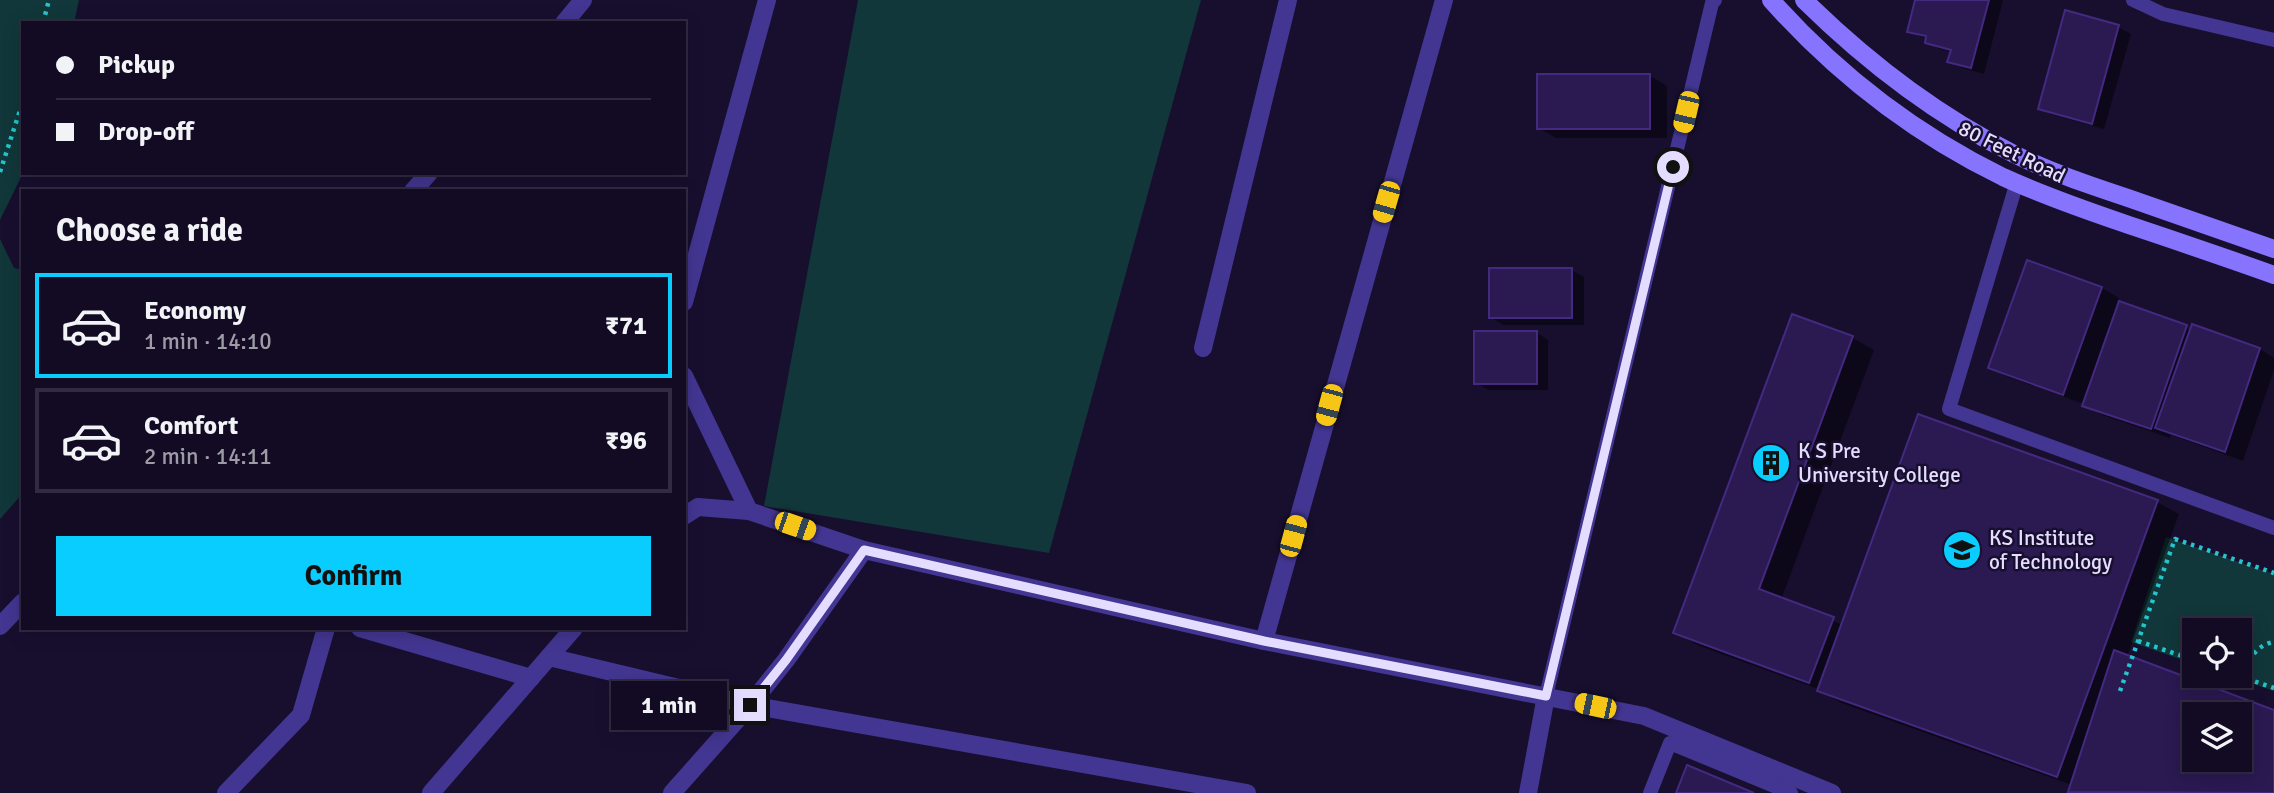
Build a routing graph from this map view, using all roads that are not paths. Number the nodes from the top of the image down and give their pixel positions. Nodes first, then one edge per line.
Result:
1 (583, 0) edge
2 (767, 0) edge
3 (1288, 0) edge
4 (1444, 0) edge
5 (1715, 0) edge
6 (1771, 0) edge
7 (1804, 0) edge
8 (2133, 0) edge
9 (566, 21) edge
10 (2274, 40) edge
11 (427, 175) edge
12 (2017, 182) junction
13 (415, 189) edge
14 (2274, 249) edge
15 (2274, 275) edge
16 (686, 295) edge
17 (1203, 348) dead end
18 (686, 380) edge
19 (749, 511) junction
20 (686, 515) edge
21 (2274, 528) edge
22 (864, 550) junction
23 (21, 604) edge
24 (0, 626) edge
25 (325, 630) edge
26 (367, 630) edge
27 (572, 630) edge
28 (1264, 641) junction
29 (549, 657) junction
30 (531, 678) junction
31 (1546, 696) junction
32 (750, 705) junction
33 (1241, 792) edge
34 (226, 793) edge
35 (431, 793) edge
36 (672, 793) edge
37 (1528, 793) edge
38 (1650, 793) edge
39 (1790, 793) edge
40 (1832, 793) edge

1 - 9 street
2 - 16 street
3 - 17 street
4 - 28 street
5 - 31 lane
6 - 12 main road, 80 Feet Road
7 - 14 main road, 80 Feet Road
8 - 10 lane
11 - 13 street
12 - 15 main road, 80 Feet Road
12 - 21 lane
18 - 19 street
19 - 20 street
19 - 22 street
22 - 28 street
22 - 32 street
23 - 24 street
25 - 34 street
26 - 30 street
27 - 29 street
28 - 31 street
29 - 30 street
29 - 32 street
30 - 35 street
31 - 37 street
31 - 40 street
32 - 33 street
32 - 36 street
38 - 39 lane

